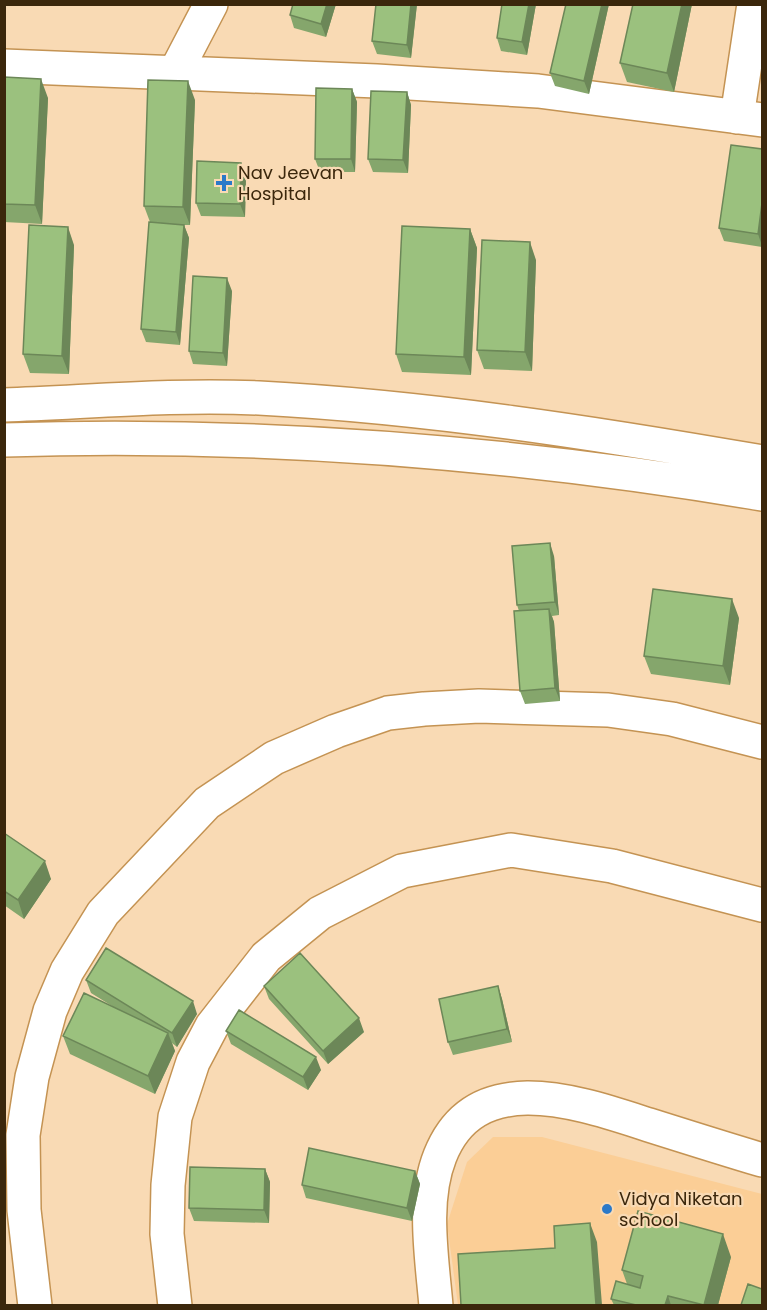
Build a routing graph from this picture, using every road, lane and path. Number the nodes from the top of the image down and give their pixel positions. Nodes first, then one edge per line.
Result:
1 (212, 4) edge
2 (754, 4) edge
3 (4, 66) edge
4 (175, 73) junction
5 (750, 118) edge
6 (4, 405) edge
7 (4, 440) edge
8 (762, 462) edge
9 (762, 494) edge
10 (762, 742) edge
11 (762, 905) edge
12 (762, 1161) edge
13 (35, 1305) edge
14 (175, 1305) edge
15 (436, 1305) edge

1 - 4 street
2 - 5 street
3 - 4 street
4 - 5 street
6 - 8 street
7 - 9 street
10 - 13 street
11 - 14 street
12 - 15 street

